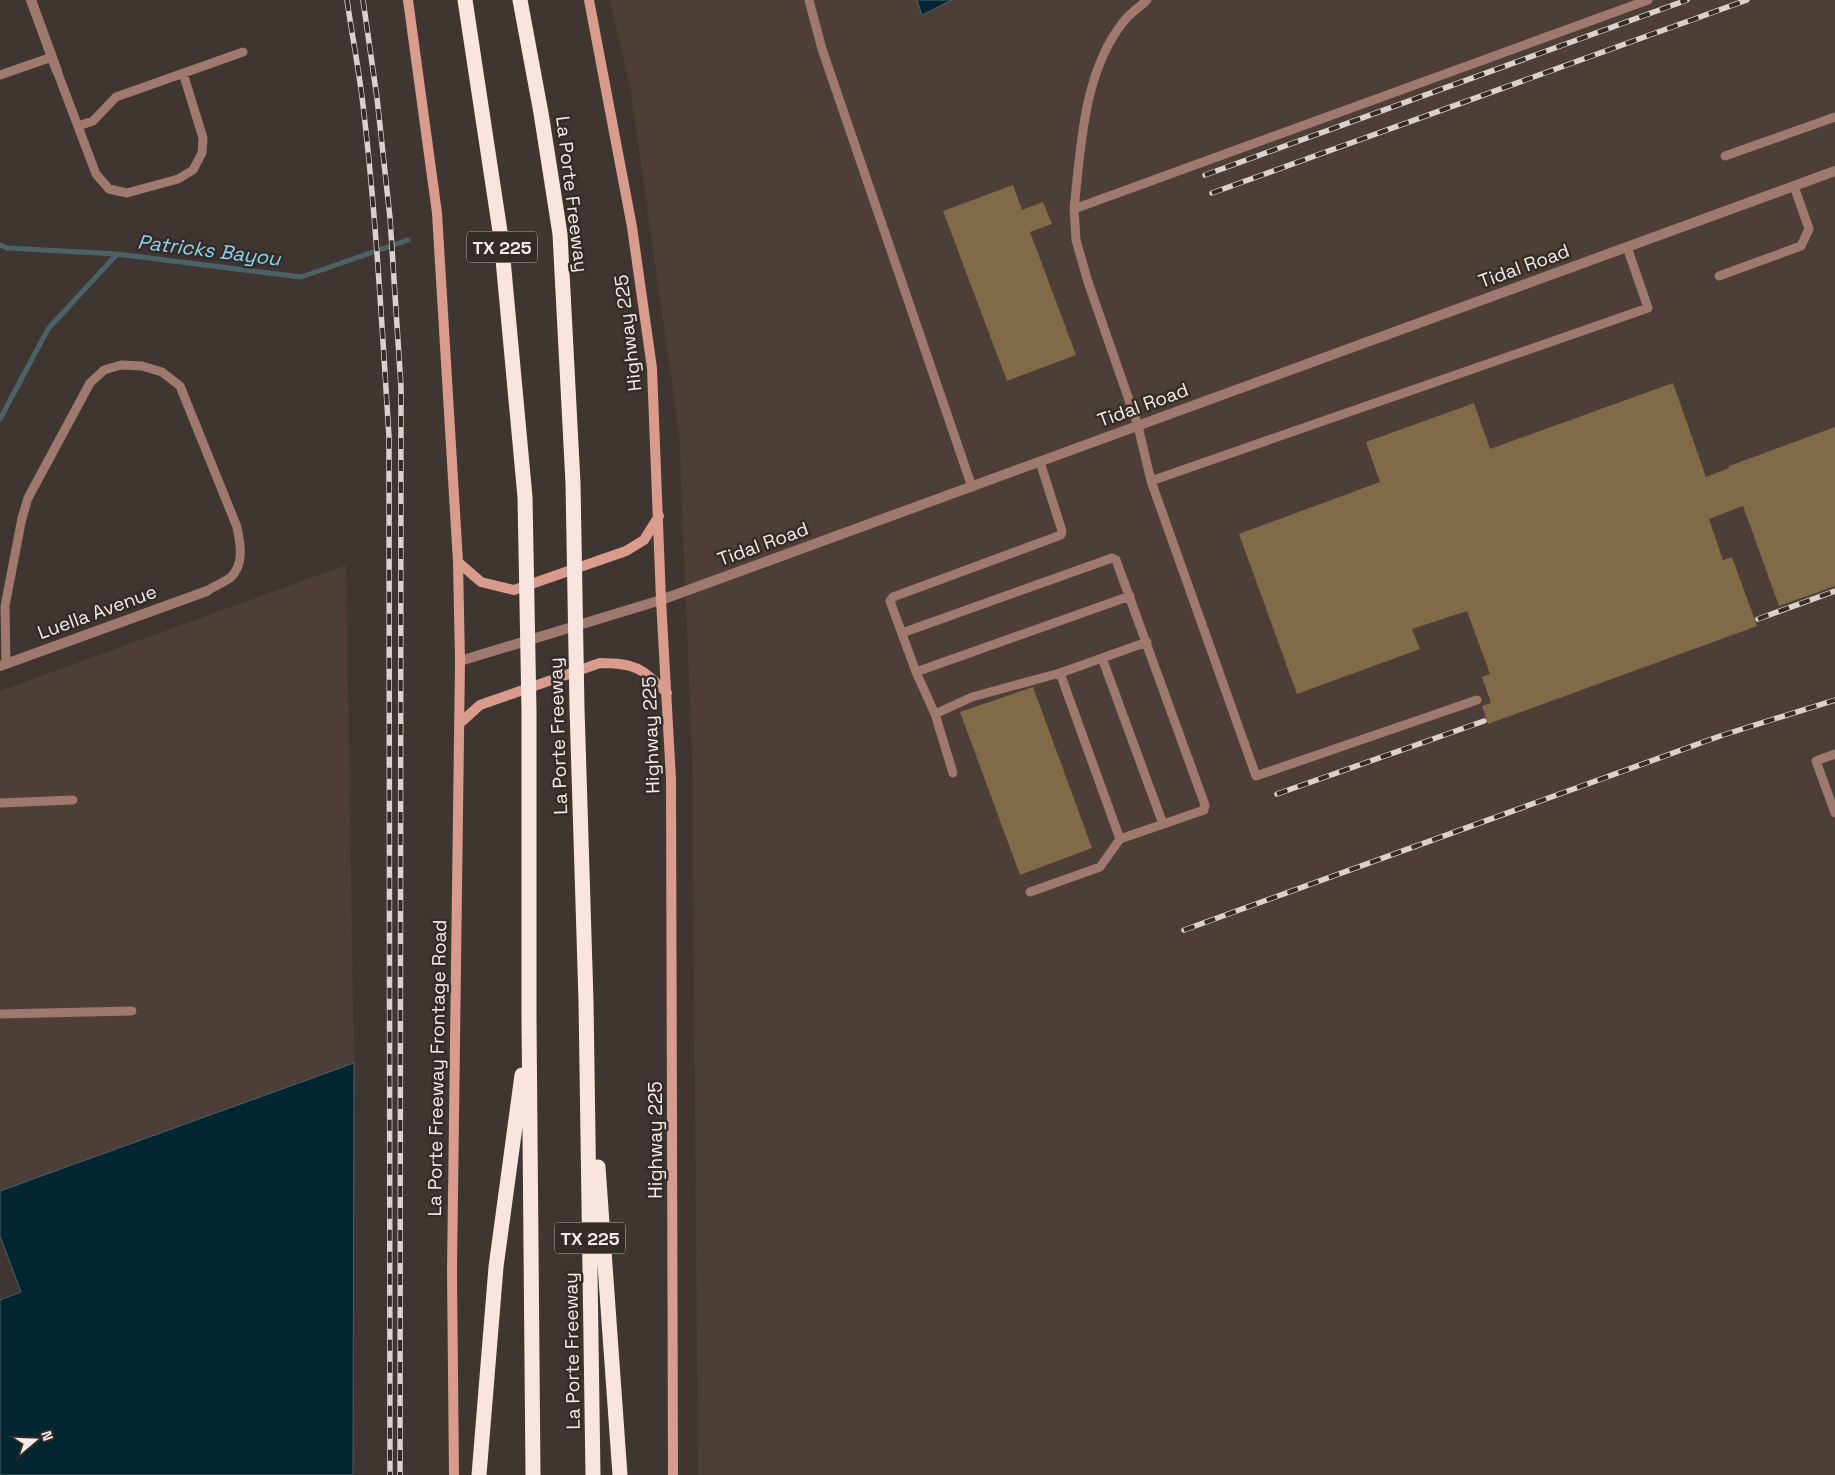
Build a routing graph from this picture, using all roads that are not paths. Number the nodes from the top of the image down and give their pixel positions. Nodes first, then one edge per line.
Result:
1 (31, 0) edge
2 (408, 0) edge
3 (465, 0) edge
4 (520, 0) edge
5 (589, 0) edge
6 (809, 0) edge
7 (1147, 0) edge
8 (1648, 0) edge
9 (243, 52) dead end
10 (52, 58) junction
11 (58, 71) joint
12 (183, 73) junction
13 (0, 75) edge
14 (1835, 117) edge
15 (78, 126) junction
16 (1725, 156) dead end
17 (1835, 171) edge
18 (1794, 186) junction
19 (1074, 209) junction
20 (1627, 247) junction
21 (1719, 276) dead end
22 (1138, 426) junction
23 (1040, 462) junction
24 (1151, 482) junction
25 (972, 487) junction
26 (659, 516) junction
27 (458, 562) junction
28 (207, 591) joint
29 (1130, 596) junction
30 (661, 600) junction
31 (902, 633) junction
32 (1147, 642) junction
33 (1102, 658) junction
34 (460, 661) junction
35 (3, 665) edge
36 (916, 672) junction
37 (1060, 673) junction
38 (667, 693) junction
39 (1477, 700) dead end
40 (935, 714) junction
41 (459, 724) junction
42 (1835, 754) edge
43 (953, 773) dead end
44 (73, 800) dead end
45 (0, 802) edge
46 (1835, 813) edge
47 (1163, 824) junction
48 (1120, 839) junction
49 (1030, 892) dead end
50 (586, 1001) junction
51 (132, 1011) dead end
52 (0, 1014) edge
53 (529, 1019) junction
54 (454, 1475) edge
55 (479, 1475) edge
56 (533, 1475) edge
57 (594, 1475) edge
58 (620, 1475) edge
59 (673, 1475) edge

1 - 10 street
2 - 27 main road
3 - 53 highway, La Porte Freeway / TX 225
4 - 50 highway, La Porte Freeway / TX 225
5 - 26 main road, Highway 225
6 - 25 lane
7 - 19 lane
8 - 19 lane
9 - 12 lane
10 - 11 street
10 - 13 lane
11 - 15 lane
12 - 15 lane
12 - 15 lane
14 - 16 lane
17 - 18 street, Tidal Road
18 - 20 street, Tidal Road
18 - 21 lane
19 - 22 lane
20 - 22 street, Tidal Road
20 - 24 lane
22 - 23 street, Tidal Road
22 - 24 lane
23 - 25 street, Tidal Road
23 - 31 lane
24 - 39 lane
25 - 30 street, Tidal Road
26 - 27 main road
26 - 30 main road, Highway 225
27 - 34 main road
28 - 35 street, Luella Avenue
28 - 35 lane
29 - 31 lane
29 - 32 lane
29 - 36 lane
30 - 34 street, Tidal Road
30 - 38 main road, Highway 225
31 - 36 lane
32 - 33 lane
32 - 47 lane
33 - 37 lane
33 - 47 lane
34 - 41 main road, La Porte Freeway Frontage Road
36 - 40 lane
37 - 40 lane
37 - 48 lane
38 - 41 main road
38 - 59 main road, Highway 225
40 - 43 lane
41 - 54 main road, La Porte Freeway Frontage Road
42 - 46 lane
44 - 45 lane
47 - 48 lane
48 - 49 lane
50 - 57 highway, La Porte Freeway / TX 225
50 - 58 highway
51 - 52 lane
53 - 55 highway
53 - 56 highway, La Porte Freeway / TX 225

